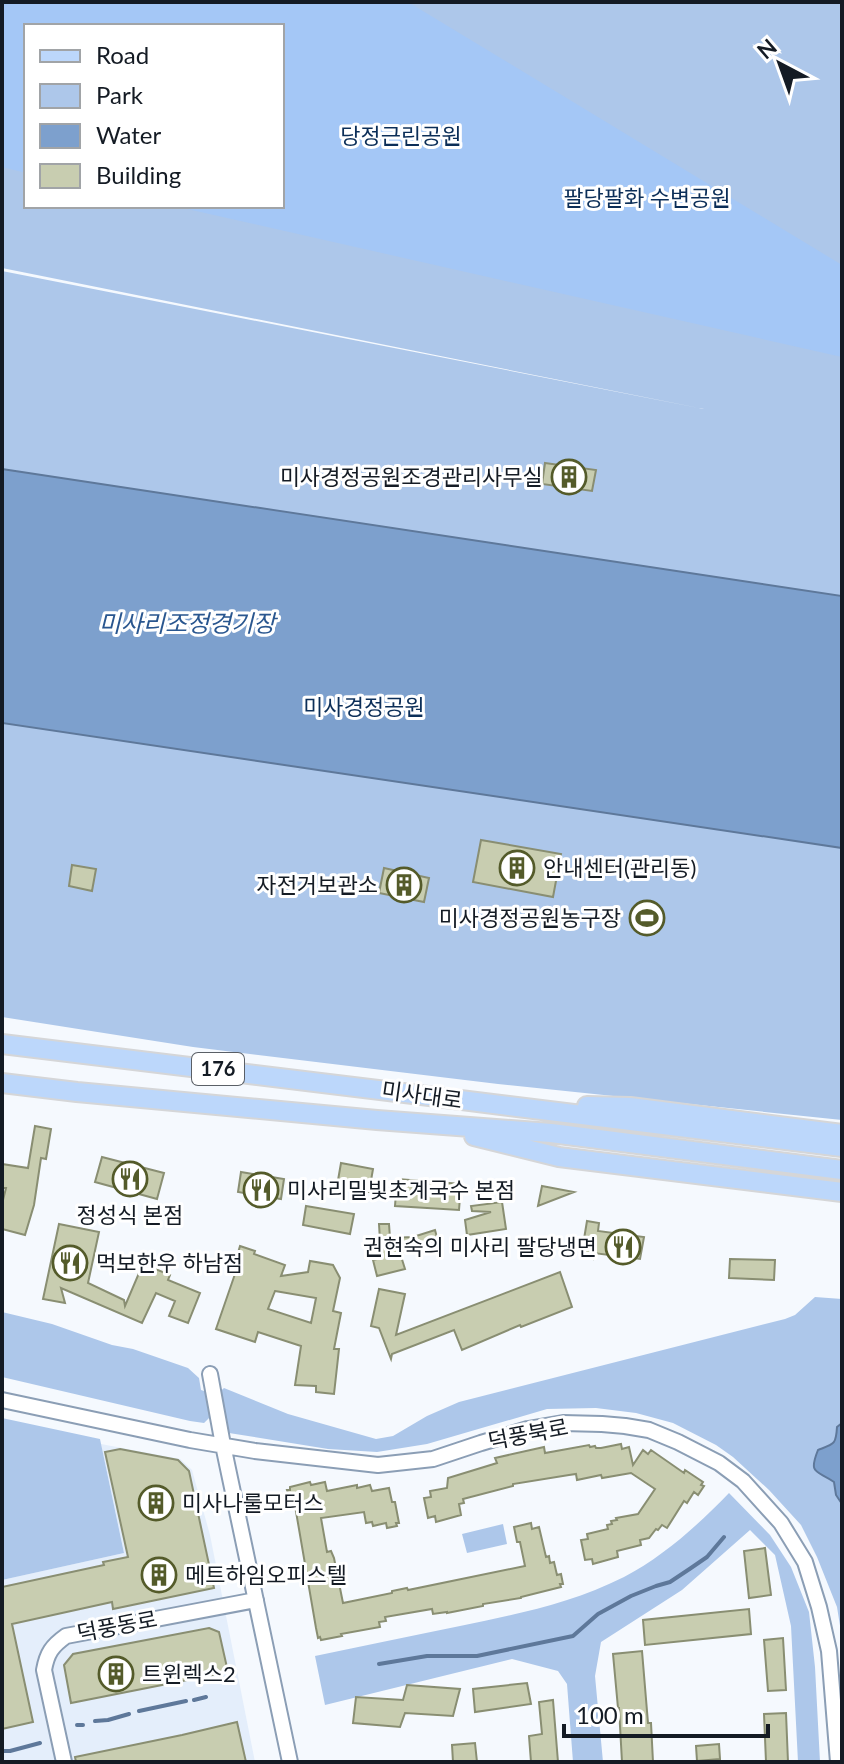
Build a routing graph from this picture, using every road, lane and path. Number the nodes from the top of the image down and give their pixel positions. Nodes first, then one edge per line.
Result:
1 (2, 1044) edge
2 (2, 1083) edge
3 (434, 1096) junction
4 (429, 1124) junction
5 (842, 1134) edge
6 (842, 1147) edge
7 (842, 1170) edge
8 (842, 1192) edge
9 (210, 1374) dead end
10 (2, 1400) edge
11 (223, 1445) junction
12 (256, 1600) junction
13 (64, 1762) edge
14 (290, 1762) edge
15 (838, 1762) edge

1 - 3 main road, 미사대로 / 176
2 - 4 main road, 미사대로 / 176
3 - 5 main road
3 - 6 main road, 미사대로 / 176
4 - 7 main road, 미사대로 / 176
4 - 8 main road
9 - 11 street
10 - 11 street, 덕풍북로
11 - 12 street
11 - 15 street, 덕풍북로
12 - 13 street, 덕풍동로
12 - 14 street

